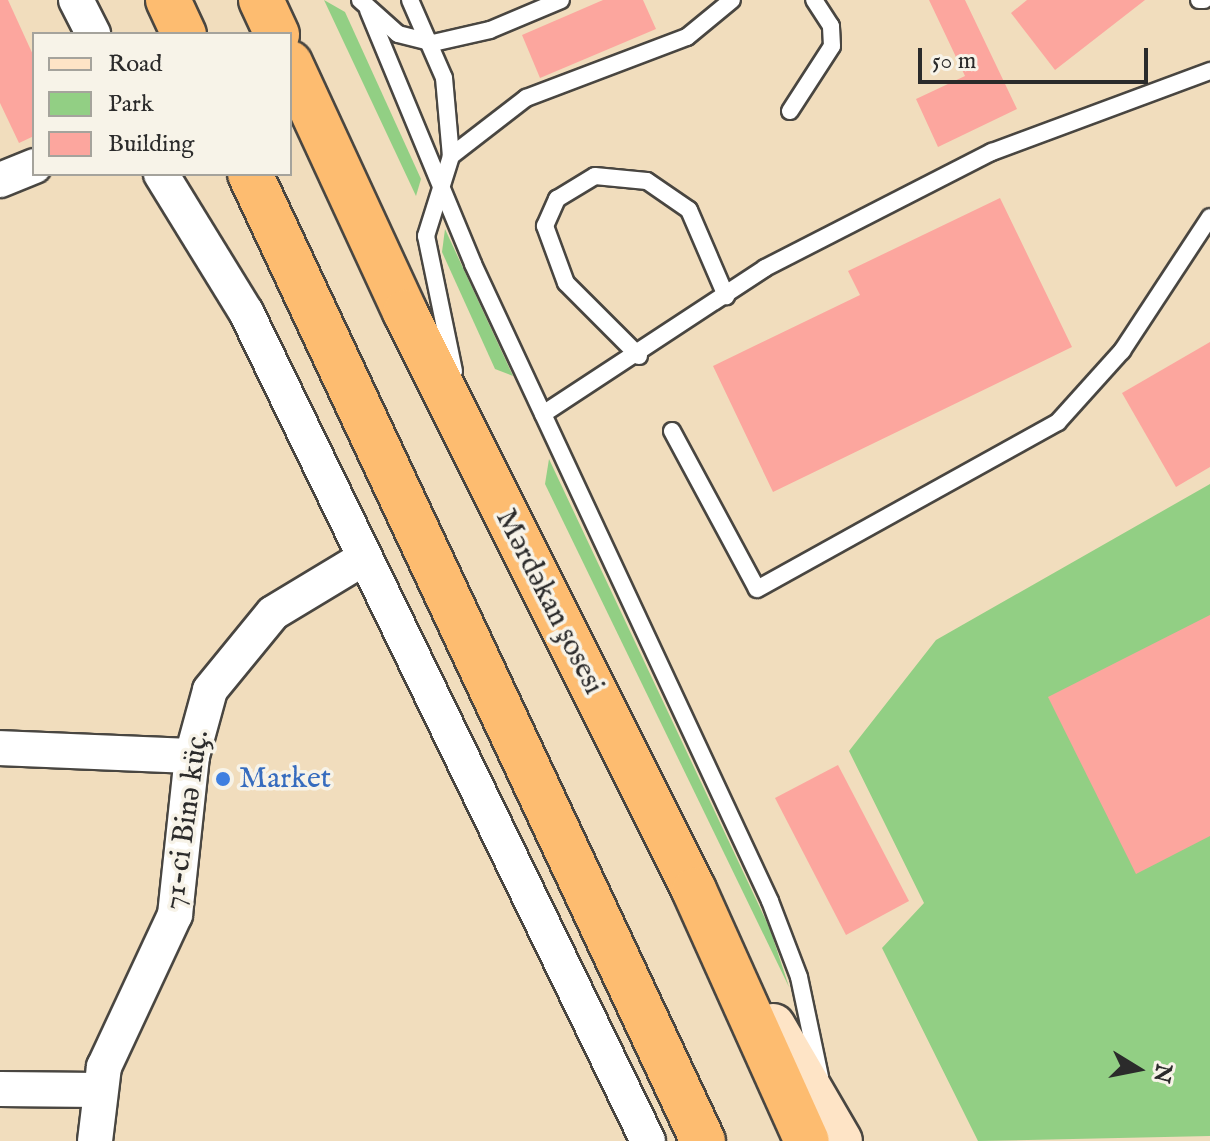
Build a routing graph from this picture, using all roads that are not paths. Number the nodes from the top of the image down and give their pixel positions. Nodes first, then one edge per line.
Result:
1 (76, 0) edge
2 (168, 0) edge
3 (261, 0) edge
4 (410, 0) edge
5 (561, 0) edge
6 (732, 0) edge
7 (814, 0) edge
8 (364, 5) edge
9 (92, 32) edge
10 (183, 32) edge
11 (276, 32) edge
12 (433, 43) junction
13 (292, 67) edge
14 (1210, 71) edge
15 (790, 111) dead end
16 (451, 156) junction
17 (32, 167) edge
18 (162, 176) edge
19 (251, 176) edge
20 (0, 180) edge
21 (440, 180) junction
22 (1210, 217) edge
23 (726, 296) junction
24 (639, 356) junction
25 (543, 414) junction
26 (672, 431) dead end
27 (476, 458) junction
28 (364, 558) junction
29 (0, 748) edge
30 (192, 756) junction
31 (0, 1089) edge
32 (98, 1090) junction
33 (832, 1138) edge
34 (95, 1141) edge
35 (648, 1141) edge
36 (703, 1141) edge

1 - 9 street
2 - 10 highway
3 - 11 highway
4 - 12 lane
5 - 12 lane
6 - 16 lane
7 - 15 lane
8 - 12 lane
8 - 21 lane
12 - 16 lane
13 - 27 highway, Mərdəkan şosesi
14 - 23 lane
16 - 21 lane
17 - 20 street
18 - 28 street
19 - 36 highway
21 - 25 lane
21 - 27 lane
22 - 26 lane
23 - 24 lane
23 - 24 lane
24 - 25 lane
25 - 33 lane
27 - 33 highway, Mərdəkan şosesi
28 - 30 street, 71-ci Binə küç.
28 - 35 street
29 - 30 street
30 - 32 street, 71-ci Binə küç.
31 - 32 street
32 - 34 street, 71-ci Binə küç.

